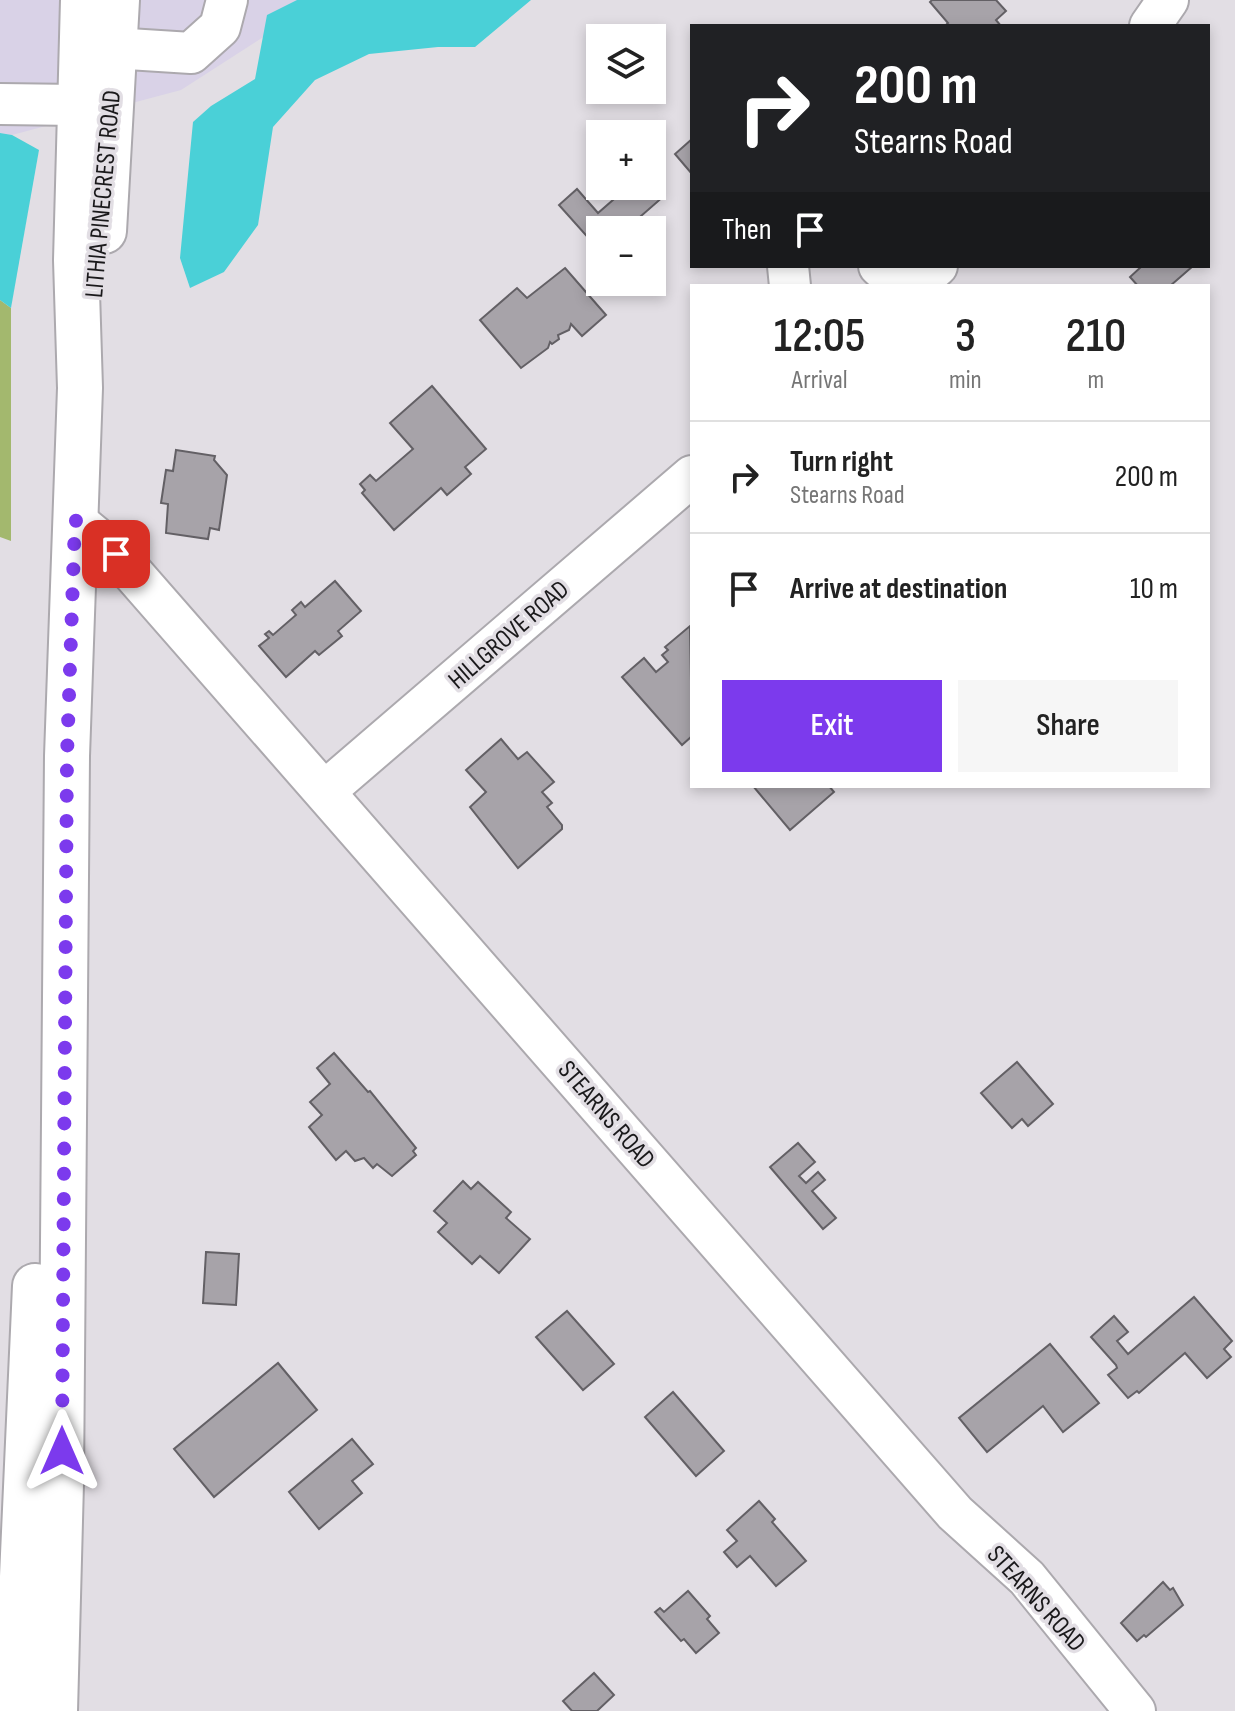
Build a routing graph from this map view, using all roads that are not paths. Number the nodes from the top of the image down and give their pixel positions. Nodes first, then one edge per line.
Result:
1 (83, 0) edge
2 (117, 0) edge
3 (227, 0) edge
4 (1168, 0) edge
5 (1151, 24) edge
6 (98, 47) junction
7 (0, 104) edge
8 (78, 105) junction
9 (881, 268) edge
10 (935, 268) edge
11 (899, 284) edge
12 (916, 284) edge
13 (80, 388) junction
14 (690, 478) edge
15 (75, 520) junction
16 (325, 791) junction
17 (17, 1583) edge
18 (16, 1711) edge
19 (55, 1711) edge
20 (1135, 1711) edge

1 - 6 main road, LITHIA PINECREST ROAD
2 - 6 main road, LITHIA PINECREST ROAD
3 - 6 street
4 - 5 street
6 - 8 main road, LITHIA PINECREST ROAD
6 - 13 main road, LITHIA PINECREST ROAD
7 - 8 street
8 - 13 main road, LITHIA PINECREST ROAD
9 - 11 street
10 - 12 street
13 - 15 main road, LITHIA PINECREST ROAD
14 - 16 street, HILLGROVE ROAD
15 - 16 street, STEARNS ROAD
15 - 17 main road, LITHIA PINECREST ROAD
16 - 20 street, STEARNS ROAD
17 - 18 main road, LITHIA PINECREST ROAD
17 - 19 main road, LITHIA PINECREST ROAD

